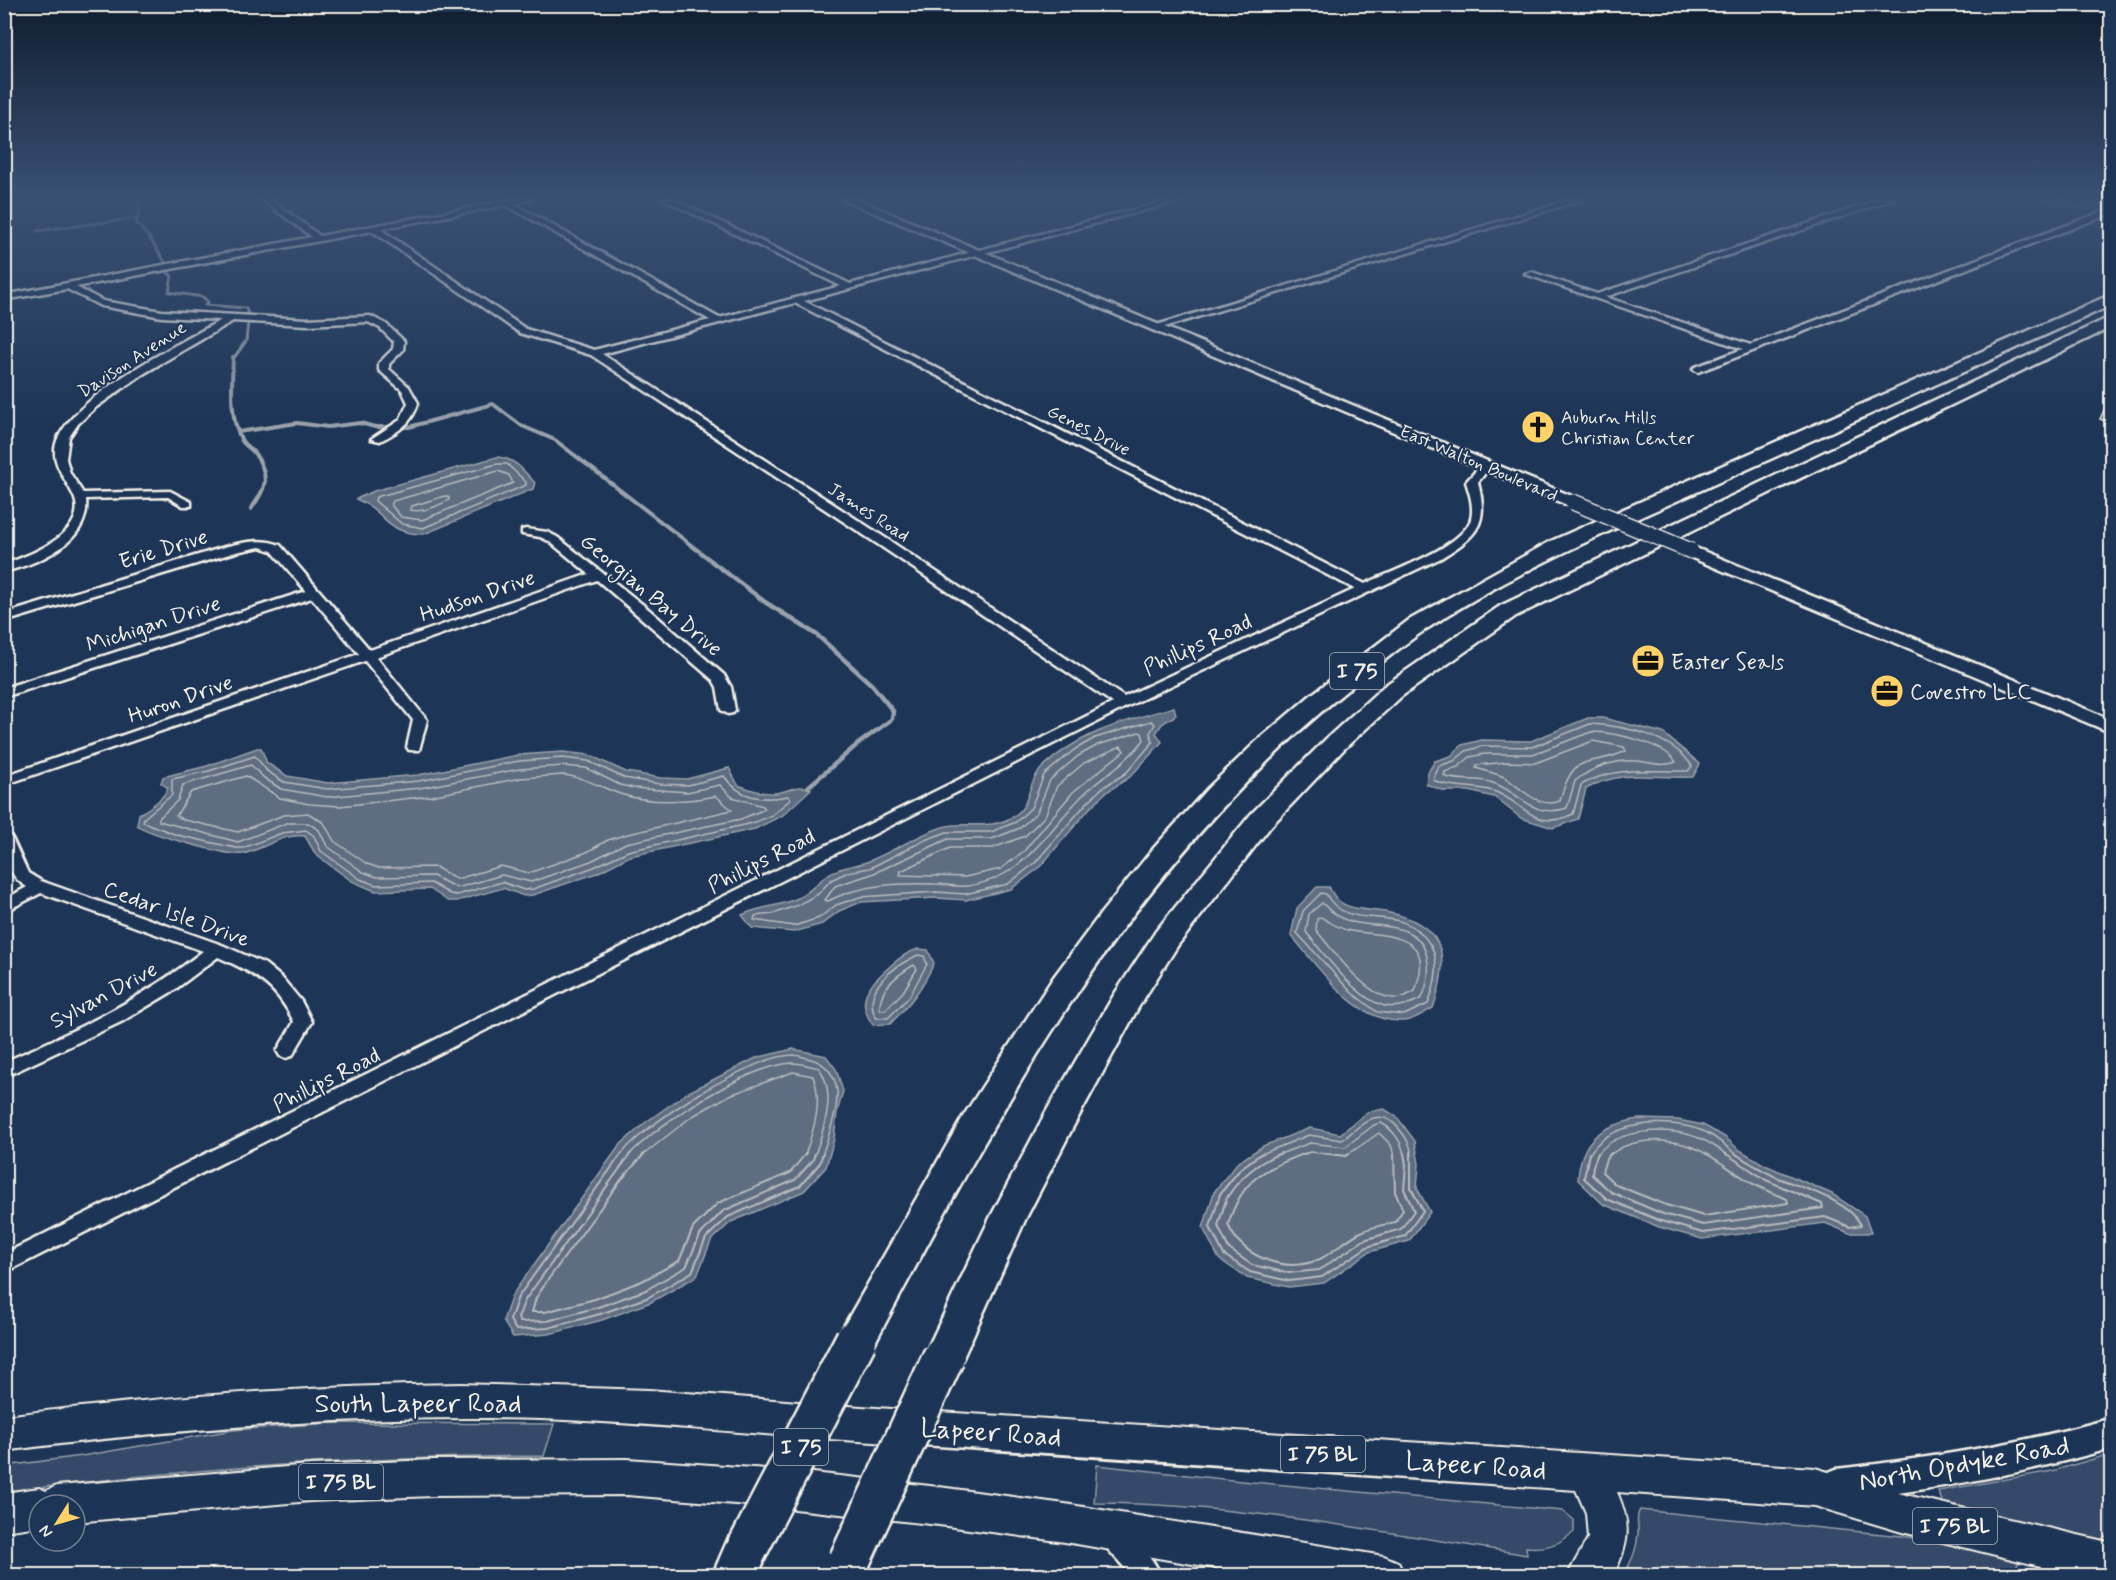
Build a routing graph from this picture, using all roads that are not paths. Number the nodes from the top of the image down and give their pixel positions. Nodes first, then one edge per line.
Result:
1 (137, 273) edge
2 (439, 273) edge
3 (632, 273) edge
4 (820, 273) edge
5 (903, 273) edge
6 (1024, 273) edge
7 (1336, 273) edge
8 (1669, 273) edge
9 (1947, 273) edge
10 (1529, 274) dead end
11 (68, 286) junction
12 (850, 287) junction
13 (1596, 297) junction
14 (4, 298) edge
15 (2112, 299) edge
16 (798, 301) junction
17 (231, 318) junction
18 (719, 321) junction
19 (2112, 321) edge
20 (1155, 327) junction
21 (1750, 348) junction
22 (594, 353) junction
23 (1698, 369) dead end
24 (376, 439) dead end
25 (1486, 466) junction
26 (80, 496) junction
27 (187, 504) dead end
28 (526, 532) dead end
29 (4, 568) edge
30 (599, 575) junction
31 (1365, 589) junction
32 (314, 593) junction
33 (4, 618) edge
34 (369, 655) junction
35 (4, 693) edge
36 (1123, 703) junction
37 (728, 710) dead end
38 (2112, 727) edge
39 (414, 747) dead end
40 (4, 781) edge
41 (4, 838) edge
42 (39, 887) junction
43 (4, 907) edge
44 (216, 948) junction
45 (286, 1051) dead end
46 (4, 1070) edge
47 (4, 1264) edge
48 (831, 1422) joint
49 (2112, 1432) edge
50 (4, 1434) edge
51 (1587, 1473) junction
52 (1815, 1487) junction
53 (87, 1502) edge
54 (27, 1509) edge
55 (4, 1512) edge
56 (1108, 1530) junction
57 (2107, 1559) edge
58 (740, 1564) edge
59 (846, 1569) edge
60 (1304, 1569) edge
61 (1149, 1575) edge
62 (1384, 1575) edge
63 (1587, 1575) edge
64 (2054, 1575) edge

1 - 11 street
2 - 22 street
3 - 18 street
4 - 12 street
5 - 12 street
6 - 20 main road, East Walton Boulevard
7 - 20 street
8 - 13 street
9 - 21 street
10 - 13 street
11 - 14 street
11 - 17 street, Davison Avenue
12 - 16 street
13 - 21 street
15 - 58 highway, I 75, bridge
16 - 18 street
16 - 31 street, Genes Drive
17 - 24 street
17 - 26 street, Davison Avenue
18 - 22 street
19 - 59 highway, I 75, bridge
20 - 25 main road, East Walton Boulevard
21 - 23 street
22 - 36 street, James Road
25 - 31 street, Phillips Road
25 - 38 main road, East Walton Boulevard, bridge
26 - 27 street
26 - 29 street
28 - 30 street, Georgian Bay Drive
30 - 34 street, Hudson Drive
30 - 37 street, Georgian Bay Drive
31 - 36 street, Phillips Road
32 - 33 street, Erie Drive
32 - 34 street, Erie Drive
32 - 35 street, Michigan Drive
34 - 39 street, Erie Drive
34 - 40 street, Huron Drive
36 - 47 street, Phillips Road
41 - 42 street, Cedar Isle Drive
42 - 43 street
42 - 44 street, Cedar Isle Drive
44 - 45 street, Cedar Isle Drive
44 - 46 street, Sylvan Drive
48 - 50 main road, South Lapeer Road / I 75 BL
48 - 51 main road, Lapeer Road / I 75 BL
49 - 52 main road, North Opdyke Road
51 - 52 main road, Lapeer Road / I 75 BL
51 - 63 main road
52 - 57 main road, Lapeer Road / I 75 BL
53 - 56 main road, I 75 BL
54 - 55 main road
56 - 60 main road, I 75 BL
56 - 61 street
57 - 64 main road
60 - 62 main road, I 75 BL

